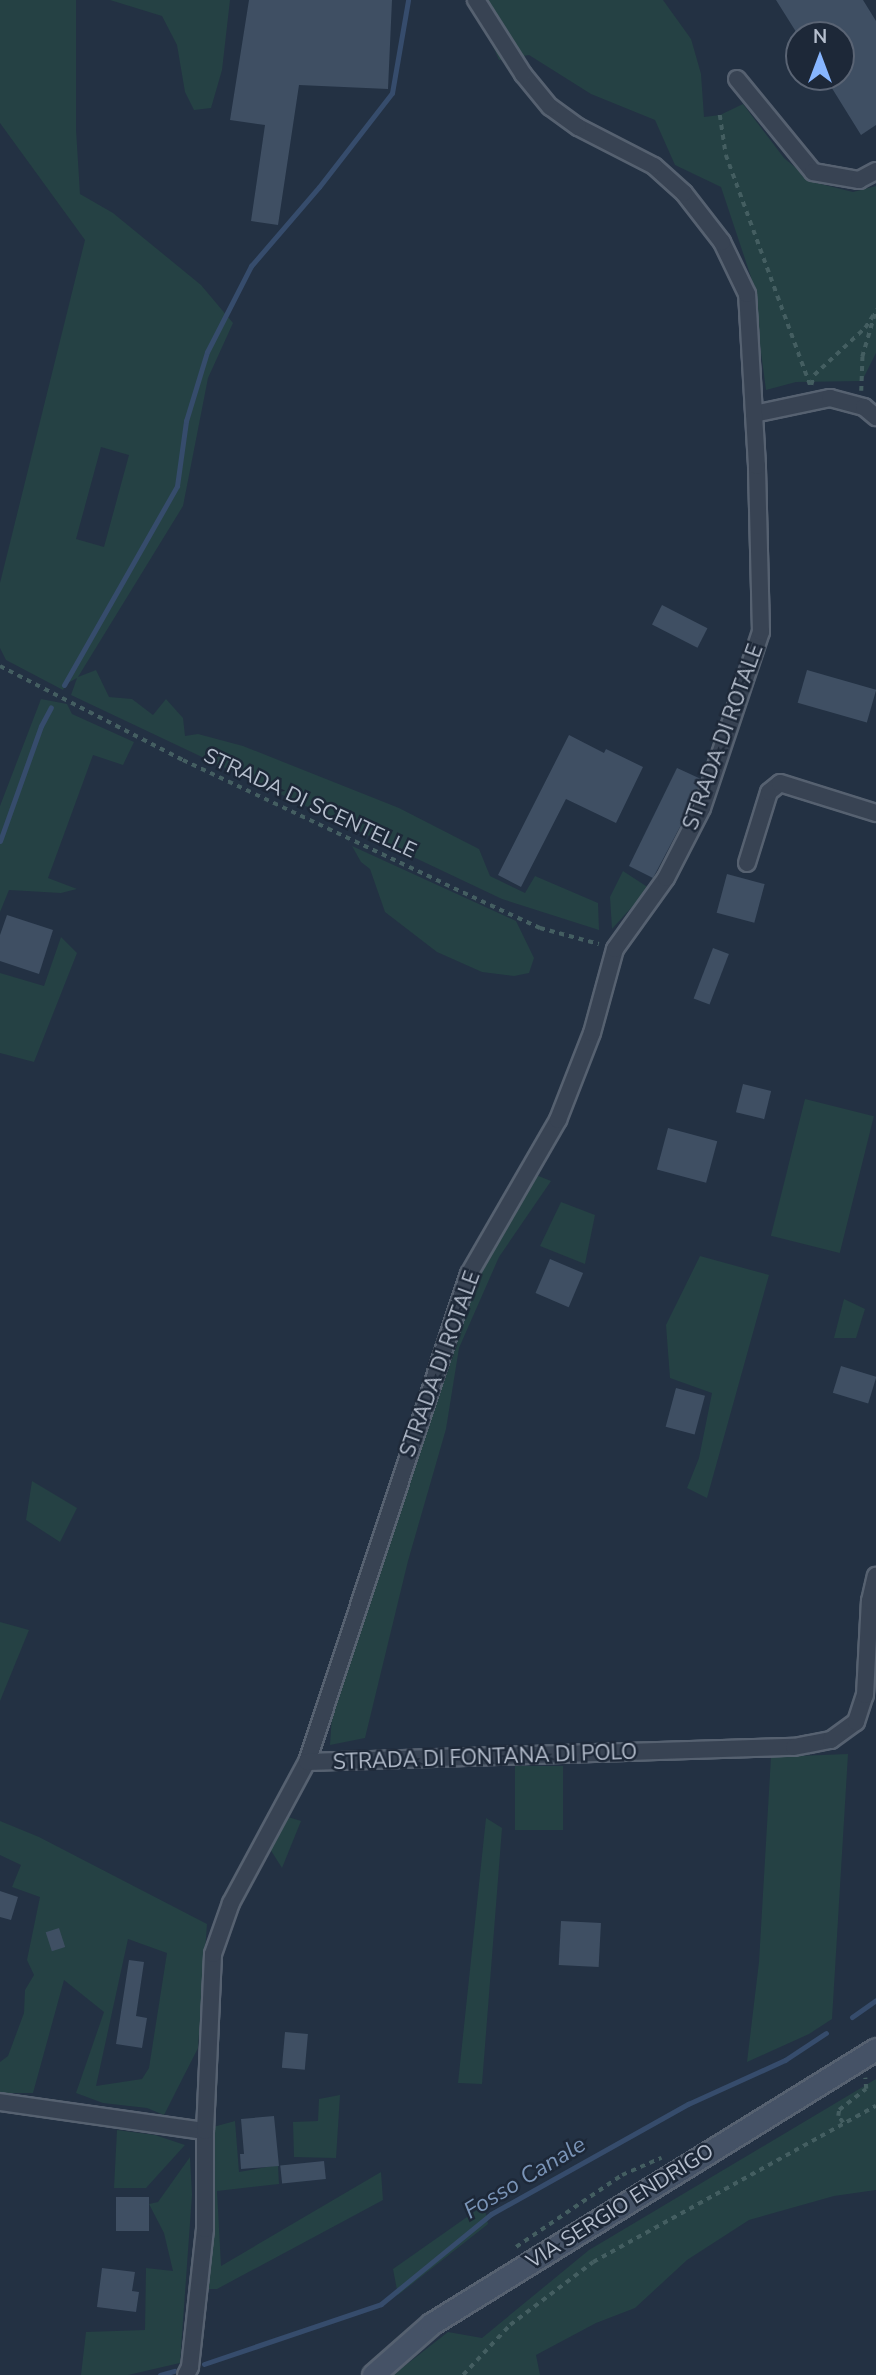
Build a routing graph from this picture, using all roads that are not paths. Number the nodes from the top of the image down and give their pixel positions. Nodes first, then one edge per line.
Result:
1 (476, 0) edge
2 (737, 79) dead end
3 (876, 171) edge
4 (870, 412) edge
5 (754, 414) junction
6 (876, 813) edge
7 (747, 863) dead end
8 (876, 1576) edge
9 (307, 1762) junction
10 (876, 2049) edge
11 (0, 2102) edge
12 (205, 2131) junction
13 (186, 2375) edge
14 (373, 2375) edge

1 - 5 street, STRADA DI ROTALE
2 - 3 street
4 - 5 street
5 - 9 street, STRADA DI ROTALE
6 - 7 street
8 - 9 street, STRADA DI FONTANA DI POLO
9 - 12 street, STRADA DI FONTANA DI POLO
10 - 14 street, VIA SERGIO ENDRIGO
11 - 12 street
12 - 13 street, STRADA DI FONTANA DI POLO

